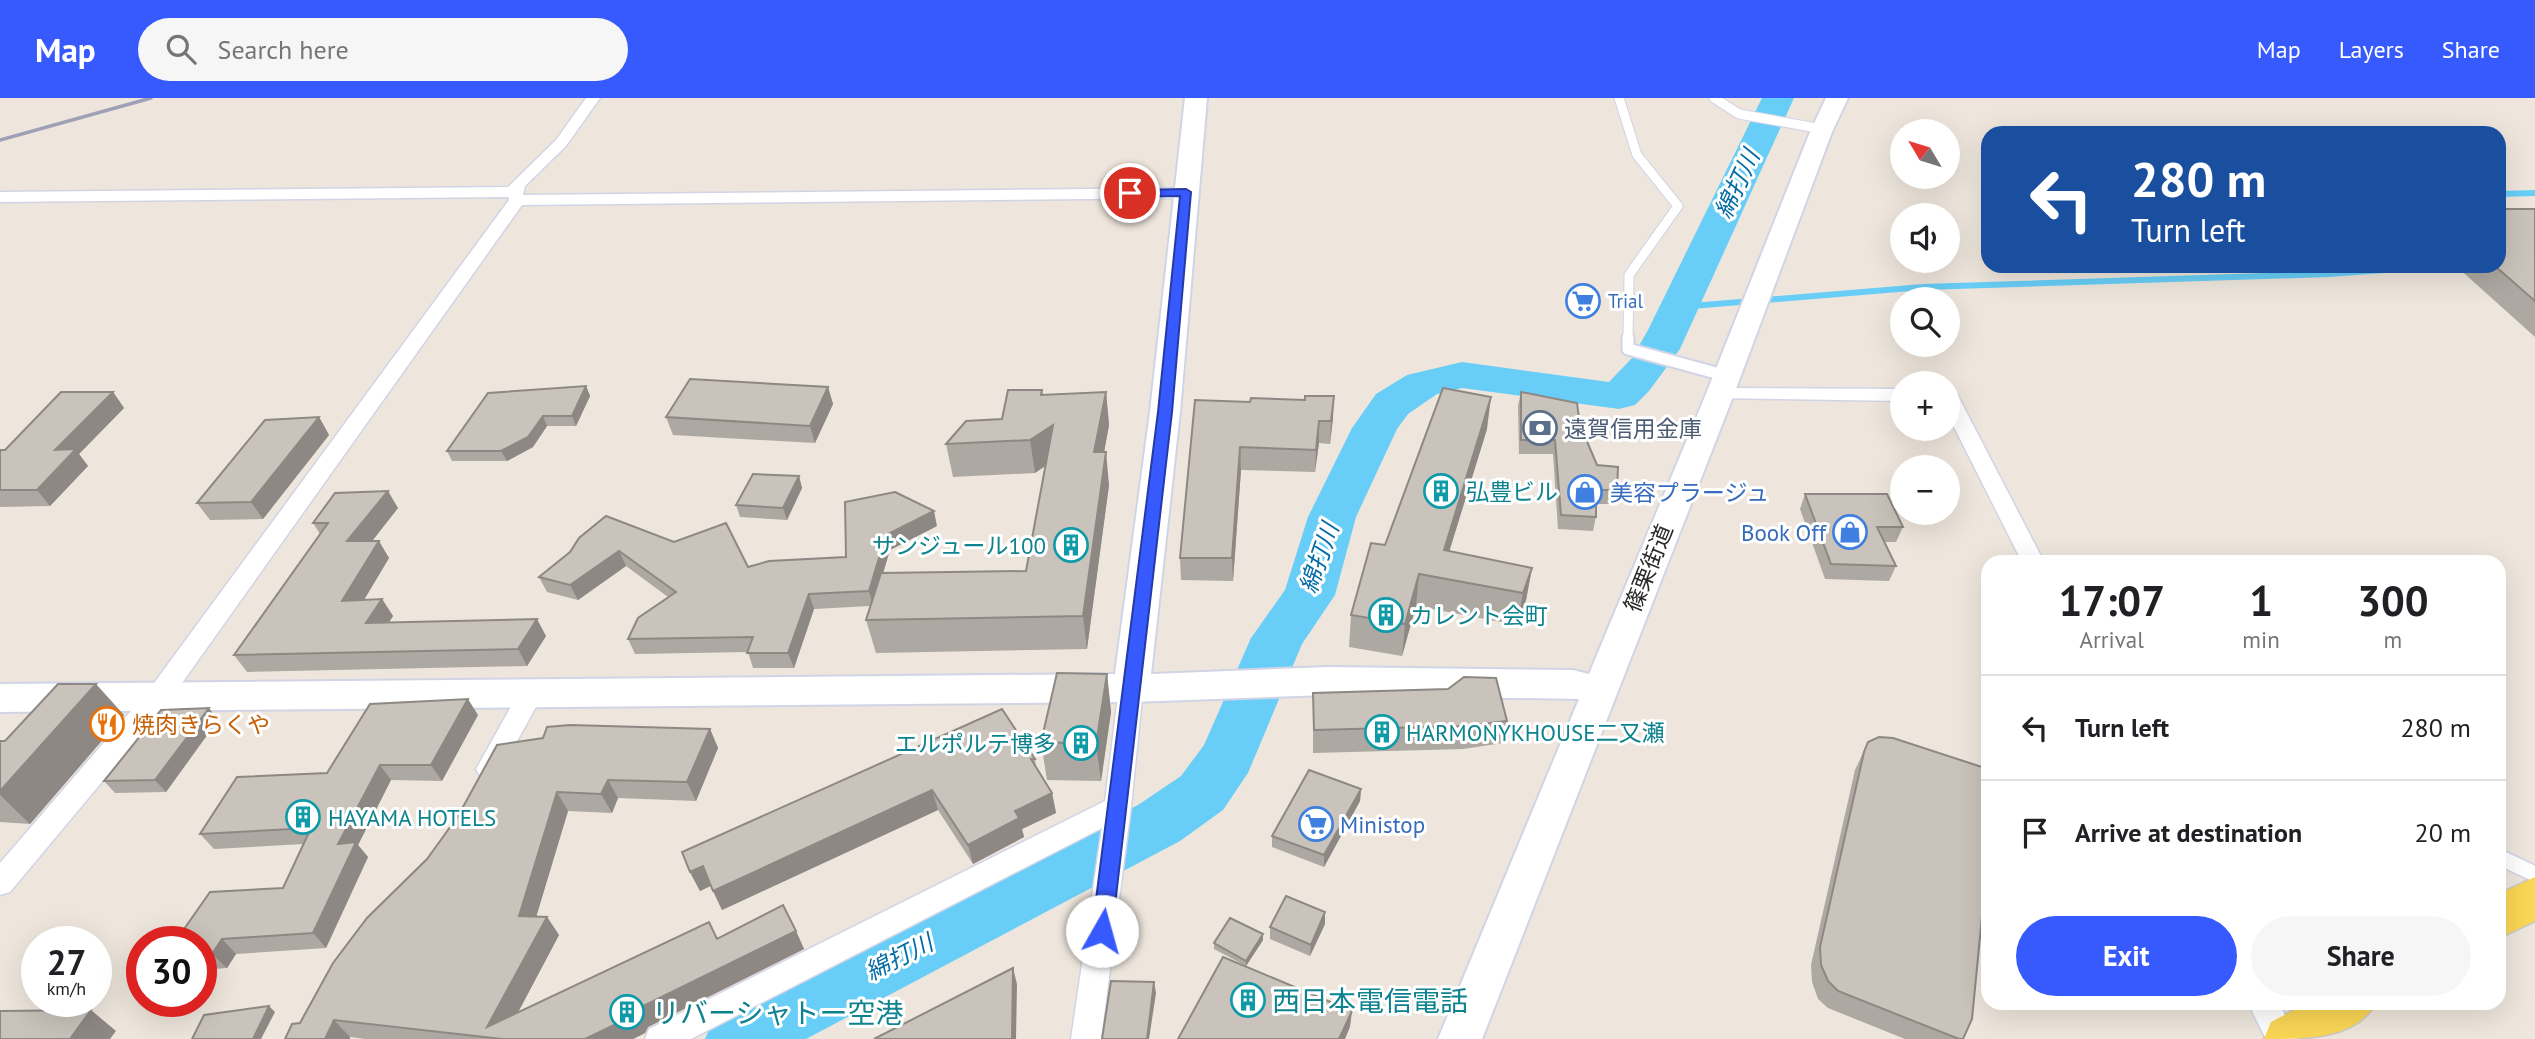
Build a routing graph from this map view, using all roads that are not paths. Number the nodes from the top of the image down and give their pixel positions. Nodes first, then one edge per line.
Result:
1 (593, 98) edge
2 (1196, 98) edge
3 (1619, 98) edge
4 (1714, 98) edge
5 (1830, 106) edge
6 (1186, 192) junction
7 (516, 196) junction
8 (0, 197) edge
9 (1723, 385) junction
10 (1890, 394) edge
11 (1960, 419) edge
12 (2029, 555) edge
13 (1131, 688) junction
14 (1598, 690) junction
15 (531, 694) junction
16 (158, 697) junction
17 (0, 698) edge
18 (478, 790) edge
19 (1116, 819) junction
20 (2506, 860) edge
21 (2535, 874) edge
22 (0, 883) edge
23 (2535, 897) edge
24 (2506, 914) edge
25 (2267, 1010) edge
26 (2339, 1010) edge
27 (660, 1039) edge
28 (1086, 1039) edge
29 (1460, 1039) edge
30 (2282, 1039) edge
31 (2289, 1039) edge

1 - 7 street
2 - 6 street
3 - 9 lane
4 - 5 lane
5 - 9 street, 篠栗街道
6 - 7 street
6 - 13 street
7 - 8 street
7 - 16 street
9 - 10 street
9 - 14 street, 篠栗街道
11 - 12 street
13 - 14 street
13 - 15 street
13 - 19 street
14 - 29 street, 篠栗街道
15 - 16 street
15 - 18 street
16 - 17 street
16 - 22 street
19 - 27 street
19 - 28 street
20 - 21 lane
23 - 24 main road
25 - 30 street
26 - 31 main road

